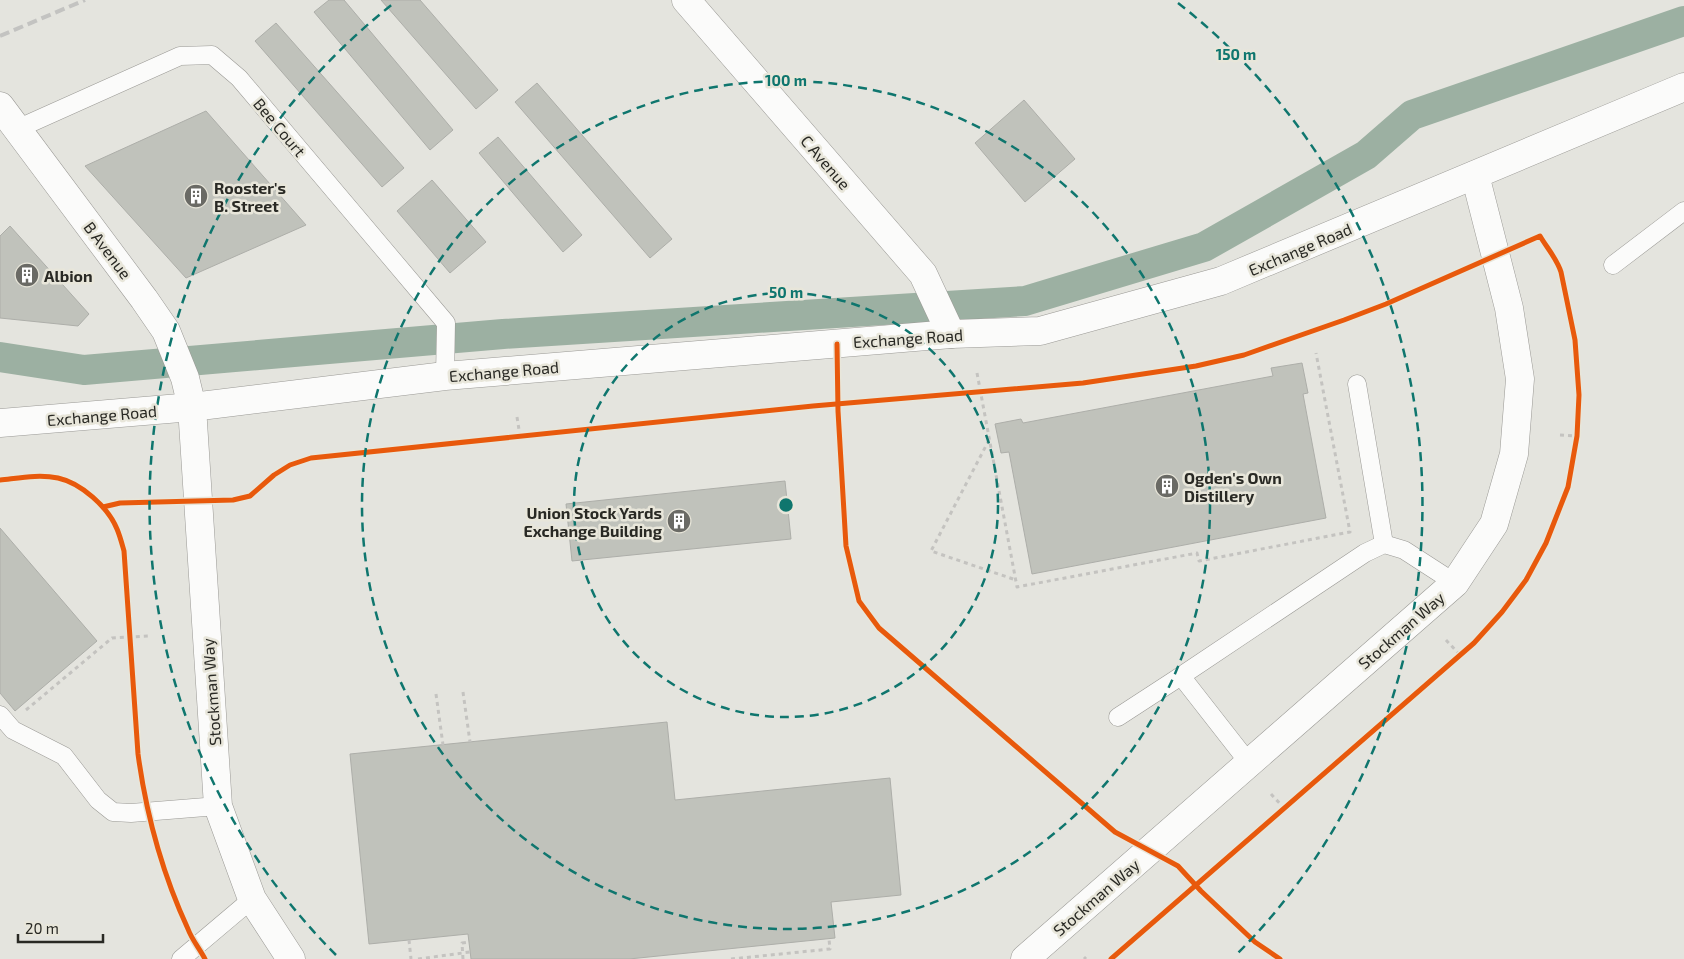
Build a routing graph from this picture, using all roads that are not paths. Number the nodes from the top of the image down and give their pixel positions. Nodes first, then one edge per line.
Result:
1 (686, 0) edge
2 (1684, 87) edge
3 (0, 106) edge
4 (17, 128) junction
5 (1475, 175) junction
6 (1684, 211) edge
7 (1612, 265) dead end
8 (951, 334) junction
9 (445, 376) junction
10 (1357, 384) dead end
11 (192, 407) junction
12 (0, 423) edge
13 (1384, 544) junction
14 (1454, 583) junction
15 (1181, 676) junction
16 (0, 715) edge
17 (1118, 717) dead end
18 (1249, 762) junction
19 (218, 806) junction
20 (252, 899) junction
21 (181, 959) edge
22 (291, 959) edge
23 (1025, 959) edge

1 - 8 street, C Avenue
2 - 5 street, Exchange Road
3 - 4 street, B Avenue
4 - 9 lane, Bee Court
4 - 11 street, B Avenue
5 - 8 street, Exchange Road
5 - 14 street, Stockman Way
6 - 7 lane
8 - 9 street, Exchange Road
9 - 11 street, Exchange Road
10 - 13 lane
11 - 12 street, Exchange Road
11 - 19 street, Stockman Way
13 - 14 lane
13 - 15 lane
14 - 18 street, Stockman Way
15 - 17 lane
15 - 18 lane
16 - 19 lane
18 - 23 street, Stockman Way
19 - 20 street, Stockman Way
20 - 21 lane
20 - 22 street, Stockman Way

